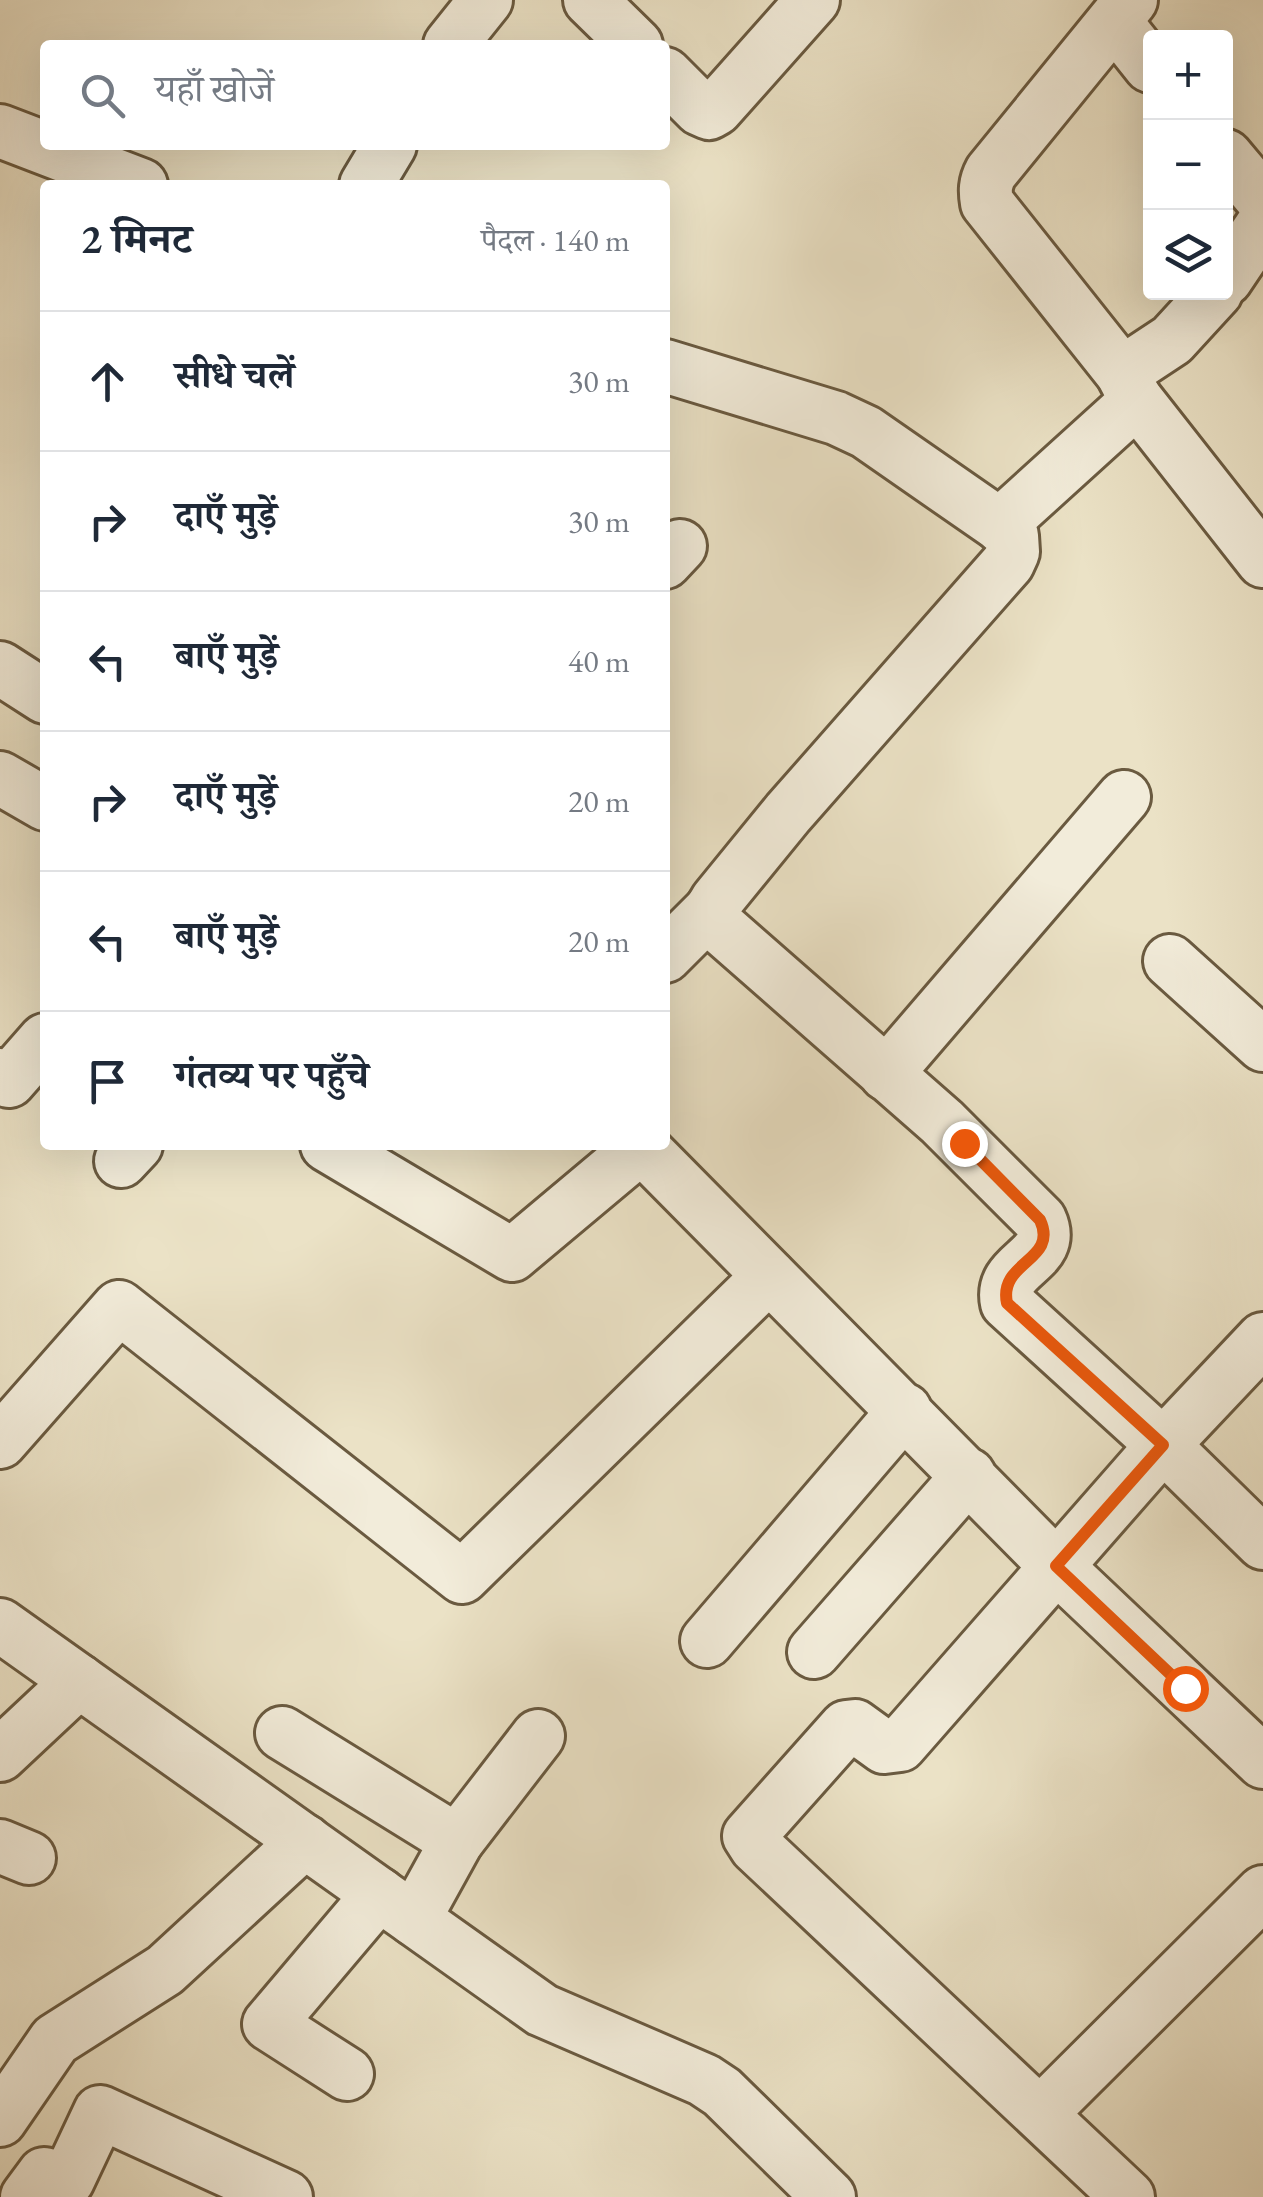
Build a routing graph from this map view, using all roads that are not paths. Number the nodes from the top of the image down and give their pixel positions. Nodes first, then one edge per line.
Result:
1 (486, 0) edge
2 (590, 0) edge
3 (813, 0) edge
4 (1123, 11) edge
5 (454, 40) edge
6 (631, 40) edge
7 (1143, 52) edge
8 (670, 79) edge
9 (0, 131) edge
10 (40, 146) edge
11 (50, 150) edge
12 (387, 150) edge
13 (1233, 164) edge
14 (128, 180) edge
15 (369, 180) edge
16 (1263, 200) edge
17 (1263, 224) edge
18 (1233, 269) edge
19 (1209, 300) edge
20 (670, 368) edge
21 (1129, 385) junction
22 (1000, 525) junction
23 (1254, 532) edge
24 (0, 778) edge
25 (1124, 798) dead end
26 (40, 801) edge
27 (710, 910) junction
28 (670, 951) edge
29 (1170, 961) dead end
30 (40, 1046) edge
31 (1263, 1046) edge
32 (886, 1074) junction
33 (0, 1075) edge
34 (334, 1150) edge
35 (635, 1150) edge
36 (646, 1150) edge
37 (769, 1276) junction
38 (1263, 1339) edge
39 (905, 1410) junction
40 (0, 1442) edge
41 (1163, 1445) junction
42 (969, 1474) junction
43 (1263, 1543) edge
44 (1056, 1566) junction
45 (0, 1625) edge
46 (707, 1641) dead end
47 (814, 1652) dead end
48 (78, 1680) junction
49 (282, 1733) dead end
50 (538, 1736) dead end
51 (0, 1756) edge
52 (1263, 1762) edge
53 (305, 1841) junction
54 (458, 1841) junction
55 (1263, 1892) edge
56 (396, 1906) junction
57 (347, 2074) dead end
58 (1042, 2113) junction
59 (0, 2120) edge
60 (27, 2197) edge
61 (286, 2197) edge
62 (829, 2197) edge
63 (1128, 2197) edge

1 - 5 street
2 - 6 street
3 - 8 street
4 - 7 street
4 - 21 street
9 - 10 street
11 - 14 street
12 - 15 street
13 - 16 street
17 - 18 street
19 - 21 street
20 - 22 street
21 - 22 street
21 - 23 street
22 - 27 street
24 - 26 street
25 - 32 street
27 - 28 street
27 - 32 street
29 - 31 street
30 - 33 street
32 - 41 street
34 - 35 street
36 - 37 street
37 - 39 street
37 - 40 street
38 - 41 street
39 - 42 street
39 - 46 street
41 - 43 street
41 - 44 street
42 - 44 street
42 - 47 street
44 - 52 street
44 - 58 street
45 - 48 street
48 - 51 street
48 - 53 street
49 - 54 street
50 - 54 street
53 - 56 street
53 - 59 street
54 - 56 street
55 - 58 street
56 - 57 street
56 - 62 street
58 - 63 street
60 - 61 street

